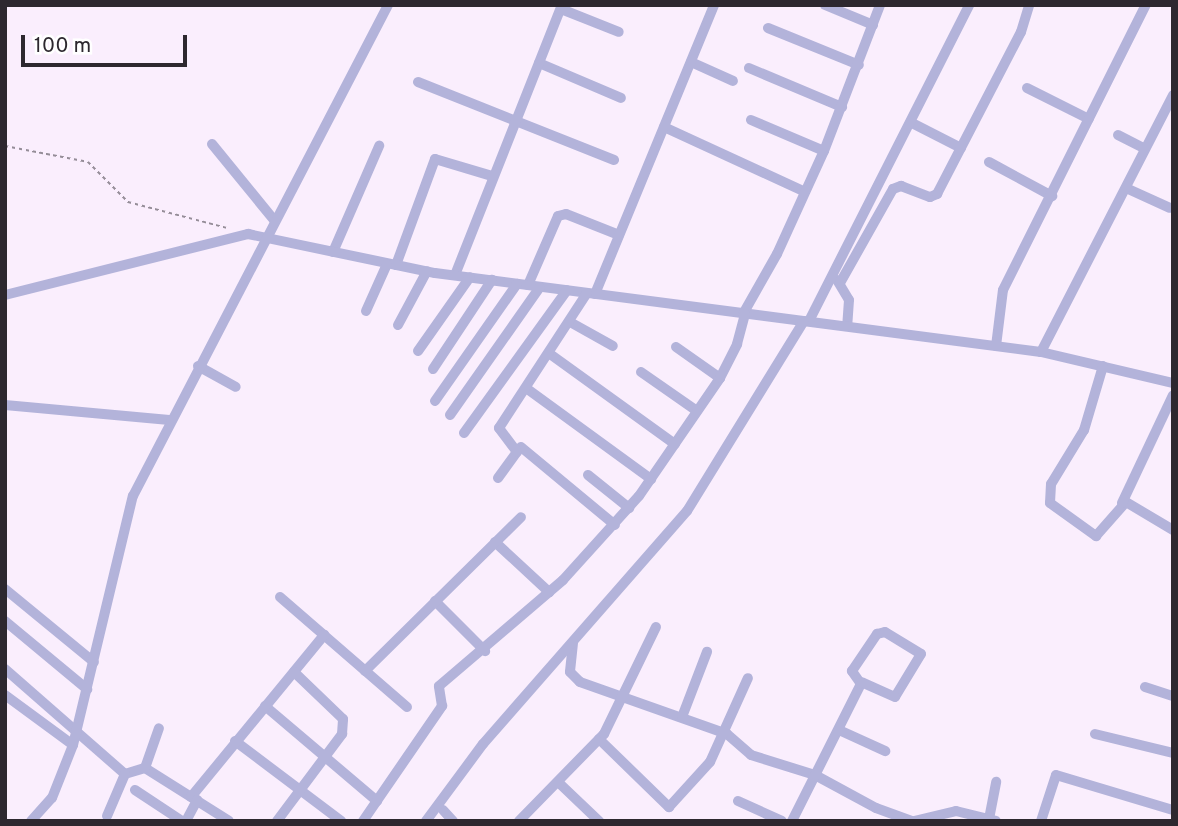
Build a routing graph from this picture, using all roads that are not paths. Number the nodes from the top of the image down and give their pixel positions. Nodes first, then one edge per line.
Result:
1 (388, 5) edge
2 (714, 5) edge
3 (825, 5) edge
4 (880, 5) edge
5 (968, 5) edge
6 (1029, 5) edge
7 (1146, 5) edge
8 (561, 7) edge
9 (873, 25) junction
10 (768, 28) dead end
11 (619, 32) dead end
12 (691, 62) junction
13 (539, 63) junction
14 (859, 65) junction
15 (749, 68) dead end
16 (733, 81) dead end
17 (418, 82) dead end
18 (1027, 88) dead end
19 (1173, 95) edge
20 (621, 98) dead end
21 (842, 107) junction
22 (1161, 118) junction
23 (515, 120) junction
24 (751, 120) dead end
25 (1089, 120) junction
26 (912, 122) junction
27 (1173, 124) edge
28 (664, 127) junction
29 (1118, 135) dead end
30 (212, 144) dead end
31 (379, 146) dead end
32 (961, 148) junction
33 (1144, 149) junction
34 (824, 151) junction
35 (614, 160) dead end
36 (989, 162) dead end
37 (492, 176) junction
38 (1126, 188) junction
39 (805, 192) junction
40 (1052, 196) junction
41 (1170, 208) dead end
42 (274, 220) junction
43 (620, 235) junction
44 (264, 238) junction
45 (332, 252) junction
46 (391, 264) junction
47 (427, 271) junction
48 (831, 272) junction
49 (455, 275) junction
50 (470, 277) junction
51 (492, 280) junction
52 (840, 283) junction
53 (528, 285) junction
54 (567, 290) junction
55 (591, 293) junction
56 (5, 295) edge
57 (366, 312) dead end
58 (744, 314) junction
59 (802, 321) junction
60 (570, 322) junction
61 (398, 325) dead end
62 (847, 326) junction
63 (613, 346) dead end
64 (996, 346) junction
65 (676, 347) dead end
66 (418, 351) dead end
67 (1041, 352) junction
68 (550, 354) junction
69 (198, 366) junction
70 (1103, 366) junction
71 (433, 369) dead end
72 (641, 372) dead end
73 (720, 378) junction
74 (1173, 383) edge
75 (236, 387) dead end
76 (526, 387) junction
77 (1173, 395) edge
78 (435, 401) dead end
79 (5, 405) edge
80 (697, 411) junction
81 (450, 415) dead end
82 (169, 420) junction
83 (464, 433) dead end
84 (675, 444) junction
85 (522, 447) dead end
86 (588, 475) dead end
87 (498, 478) dead end
88 (651, 479) junction
89 (1122, 503) junction
90 (629, 508) junction
91 (521, 517) dead end
92 (615, 525) junction
93 (1173, 530) edge
94 (495, 542) junction
95 (5, 589) edge
96 (550, 592) junction
97 (280, 597) dead end
98 (435, 601) junction
99 (5, 621) edge
100 (656, 627) dead end
101 (324, 635) junction
102 (573, 642) junction
103 (485, 651) junction
104 (707, 652) dead end
105 (94, 662) junction
106 (5, 669) edge
107 (365, 671) junction
108 (294, 672) junction
109 (748, 678) dead end
110 (862, 682) junction
111 (1145, 687) dead end
112 (87, 689) junction
113 (5, 695) edge
114 (1173, 696) edge
115 (624, 698) junction
116 (265, 706) junction
117 (407, 707) dead end
118 (682, 717) junction
119 (77, 728) junction
120 (159, 728) dead end
121 (839, 730) junction
122 (727, 734) junction
123 (1095, 734) dead end
124 (599, 740) junction
125 (235, 741) junction
126 (73, 745) junction
127 (885, 751) dead end
128 (1173, 753) edge
129 (323, 755) junction
130 (145, 768) junction
131 (125, 774) junction
132 (815, 775) junction
133 (558, 782) junction
134 (996, 782) dead end
135 (298, 789) junction
136 (135, 790) dead end
137 (194, 799) junction
138 (377, 801) junction
139 (738, 801) dead end
140 (443, 810) dead end
141 (1173, 810) edge
142 (107, 816) dead end
143 (758, 816) edge
144 (886, 816) edge
145 (523, 819) edge
146 (993, 820) edge
147 (31, 821) edge
148 (184, 821) edge
149 (229, 821) edge
150 (277, 821) edge
151 (341, 821) edge
152 (363, 821) edge
153 (426, 821) edge
154 (453, 821) edge
155 (598, 821) edge
156 (782, 821) edge
157 (792, 821) edge
158 (913, 821) edge
159 (1041, 821) edge

1 - 42 street
2 - 12 street
3 - 9 street
4 - 9 street
5 - 26 street
6 - 32 street
7 - 25 street
8 - 11 street
8 - 13 street
9 - 14 street
10 - 14 street
12 - 16 street
12 - 28 street
13 - 20 street
13 - 23 street
14 - 21 street
15 - 21 street
17 - 23 street
18 - 25 street
19 - 22 street
21 - 34 street
22 - 27 street
22 - 33 street
23 - 35 street
23 - 37 street
24 - 34 street
25 - 40 street
26 - 32 street
26 - 48 street
28 - 39 street
28 - 43 street
29 - 33 street
30 - 42 street
31 - 45 street
32 - 52 street
33 - 38 street
34 - 39 street
36 - 40 street
37 - 46 street
37 - 49 street
38 - 41 street
38 - 67 street
39 - 58 street
40 - 64 street
42 - 44 street
43 - 53 street
43 - 55 street
44 - 45 street
44 - 56 street
44 - 69 street
45 - 46 street
46 - 47 street
46 - 57 street
47 - 49 street
47 - 61 street
48 - 52 street
48 - 59 street
49 - 50 street
50 - 51 street
50 - 66 street
51 - 53 street
51 - 71 street
52 - 62 street
53 - 54 street
53 - 78 street
53 - 81 street
54 - 55 street
54 - 83 street
55 - 58 street
55 - 60 street
58 - 59 street
58 - 73 street
59 - 62 street
59 - 102 street
60 - 63 street
60 - 68 street
62 - 64 street
64 - 67 street
65 - 73 street
67 - 70 street
68 - 76 street
68 - 84 street
69 - 75 street
69 - 82 street
70 - 74 street
70 - 89 street
72 - 80 street
73 - 80 street
76 - 87 street
76 - 88 street
77 - 89 street
79 - 82 street
80 - 84 street
82 - 105 street
84 - 88 street
85 - 92 street
86 - 90 street
88 - 90 street
89 - 93 street
90 - 92 street
91 - 94 street
92 - 96 street
94 - 96 street
94 - 98 street
95 - 105 street
96 - 103 street
97 - 101 street
98 - 103 street
98 - 107 street
99 - 112 street
100 - 115 street
101 - 107 street
101 - 108 street
102 - 115 street
102 - 153 street
103 - 138 street
104 - 118 street
105 - 112 street
106 - 119 street
107 - 117 street
108 - 116 street
108 - 129 street
109 - 122 street
110 - 110 street
110 - 121 street
111 - 114 street
112 - 119 street
113 - 126 street
115 - 118 street
115 - 124 street
116 - 125 street
116 - 129 street
118 - 122 street
119 - 126 street
119 - 131 street
120 - 130 street
121 - 127 street
121 - 132 street
122 - 124 street
122 - 132 street
123 - 128 street
124 - 133 street
125 - 135 street
125 - 137 street
126 - 147 street
129 - 135 street
129 - 138 street
130 - 131 street
130 - 137 street
131 - 142 street
132 - 144 street
132 - 157 street
133 - 145 street
133 - 155 street
134 - 146 street
135 - 150 street
135 - 151 street
136 - 148 street
137 - 148 street
137 - 149 street
138 - 152 street
139 - 143 street
140 - 154 street
141 - 159 street
143 - 156 street
144 - 158 street
146 - 158 street

